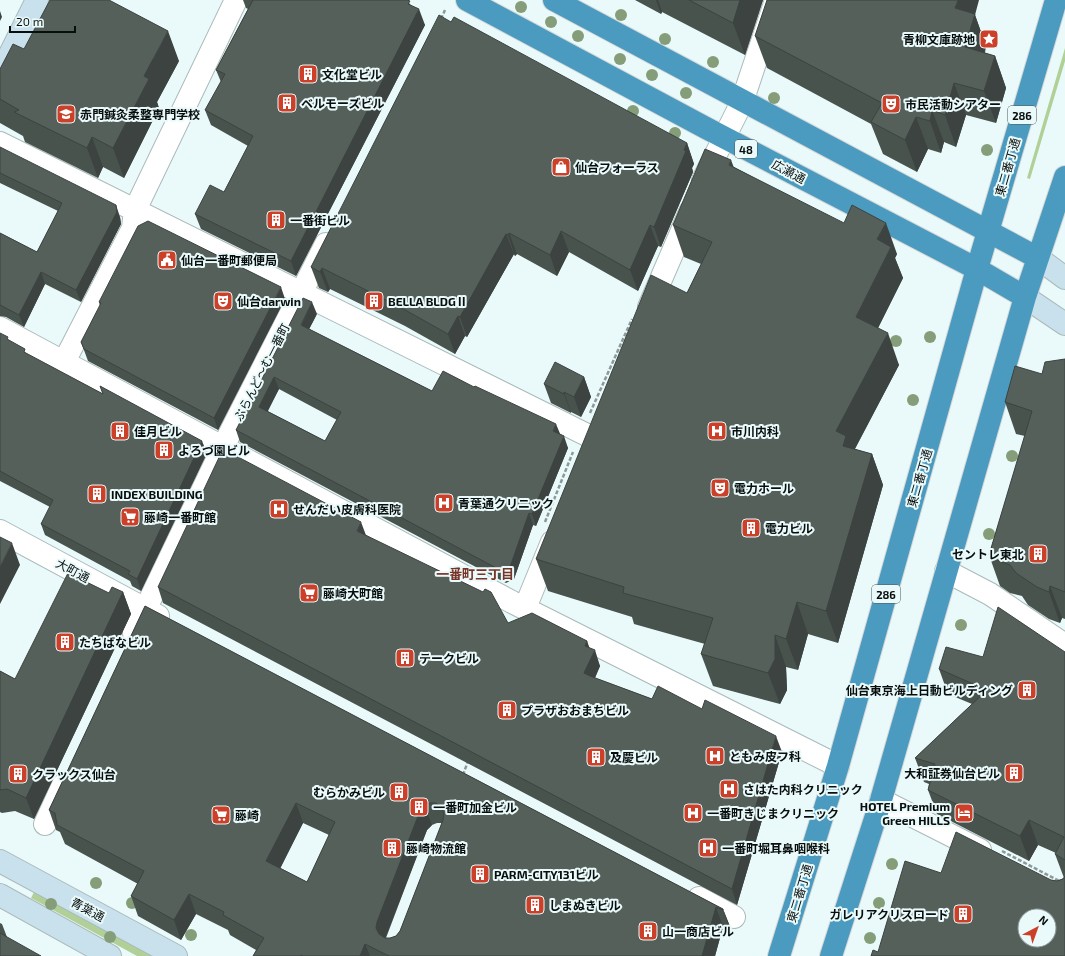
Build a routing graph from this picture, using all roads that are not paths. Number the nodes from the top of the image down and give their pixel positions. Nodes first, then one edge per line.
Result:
1 (37, 0) edge
2 (236, 0) edge
3 (467, 0) edge
4 (554, 0) edge
5 (776, 0) edge
6 (1056, 0) edge
7 (0, 74) edge
8 (742, 102) junction
9 (724, 137) junction
10 (0, 143) edge
11 (1065, 177) edge
12 (135, 210) junction
13 (336, 226) edge
14 (988, 231) junction
15 (1038, 258) junction
16 (977, 269) junction
17 (1065, 278) edge
18 (302, 292) junction
19 (1025, 297) junction
20 (637, 322) edge
21 (1065, 324) edge
22 (0, 328) edge
23 (64, 362) junction
24 (595, 417) edge
25 (223, 447) junction
26 (552, 523) edge
27 (0, 532) edge
28 (946, 571) junction
29 (525, 608) junction
30 (145, 609) junction
31 (173, 624) edge
32 (1065, 645) edge
33 (125, 651) edge
34 (838, 766) junction
35 (72, 767) edge
36 (881, 800) junction
37 (45, 824) dead end
38 (996, 858) edge
39 (0, 861) edge
40 (678, 888) edge
41 (0, 895) edge
42 (734, 917) dead end
43 (110, 956) edge
44 (176, 956) edge
45 (779, 956) edge
46 (830, 956) edge

1 - 7 street
2 - 12 street
3 - 9 highway, 広瀬通 / 48
4 - 8 highway
5 - 8 street
6 - 14 highway, 東二番丁通 / 286
8 - 9 street
8 - 14 highway
9 - 16 highway, 広瀬通 / 48
9 - 20 street
10 - 12 street
11 - 15 highway
12 - 18 street
12 - 23 street
13 - 18 street, ぶらんど～む一番町
14 - 15 highway
14 - 16 highway, 東二番丁通 / 286
15 - 17 street
15 - 19 highway
16 - 19 highway, 広瀬通 / 48
16 - 34 highway, 東二番丁通 / 286
18 - 24 street
18 - 25 street, ぶらんど～む一番町
19 - 21 street, 広瀬通
19 - 28 highway
22 - 23 street
23 - 25 street
25 - 29 street
25 - 30 street, ぶらんど～む一番町
26 - 29 street
27 - 30 street, 大町通
28 - 32 street
28 - 36 highway
29 - 34 street
30 - 31 street, 大町通
30 - 33 street, ぶらんど～む一番町
34 - 45 highway, 東二番丁通 / 286
35 - 37 street
36 - 38 street
36 - 46 highway
39 - 44 street, 青葉通
40 - 42 street
41 - 43 street

